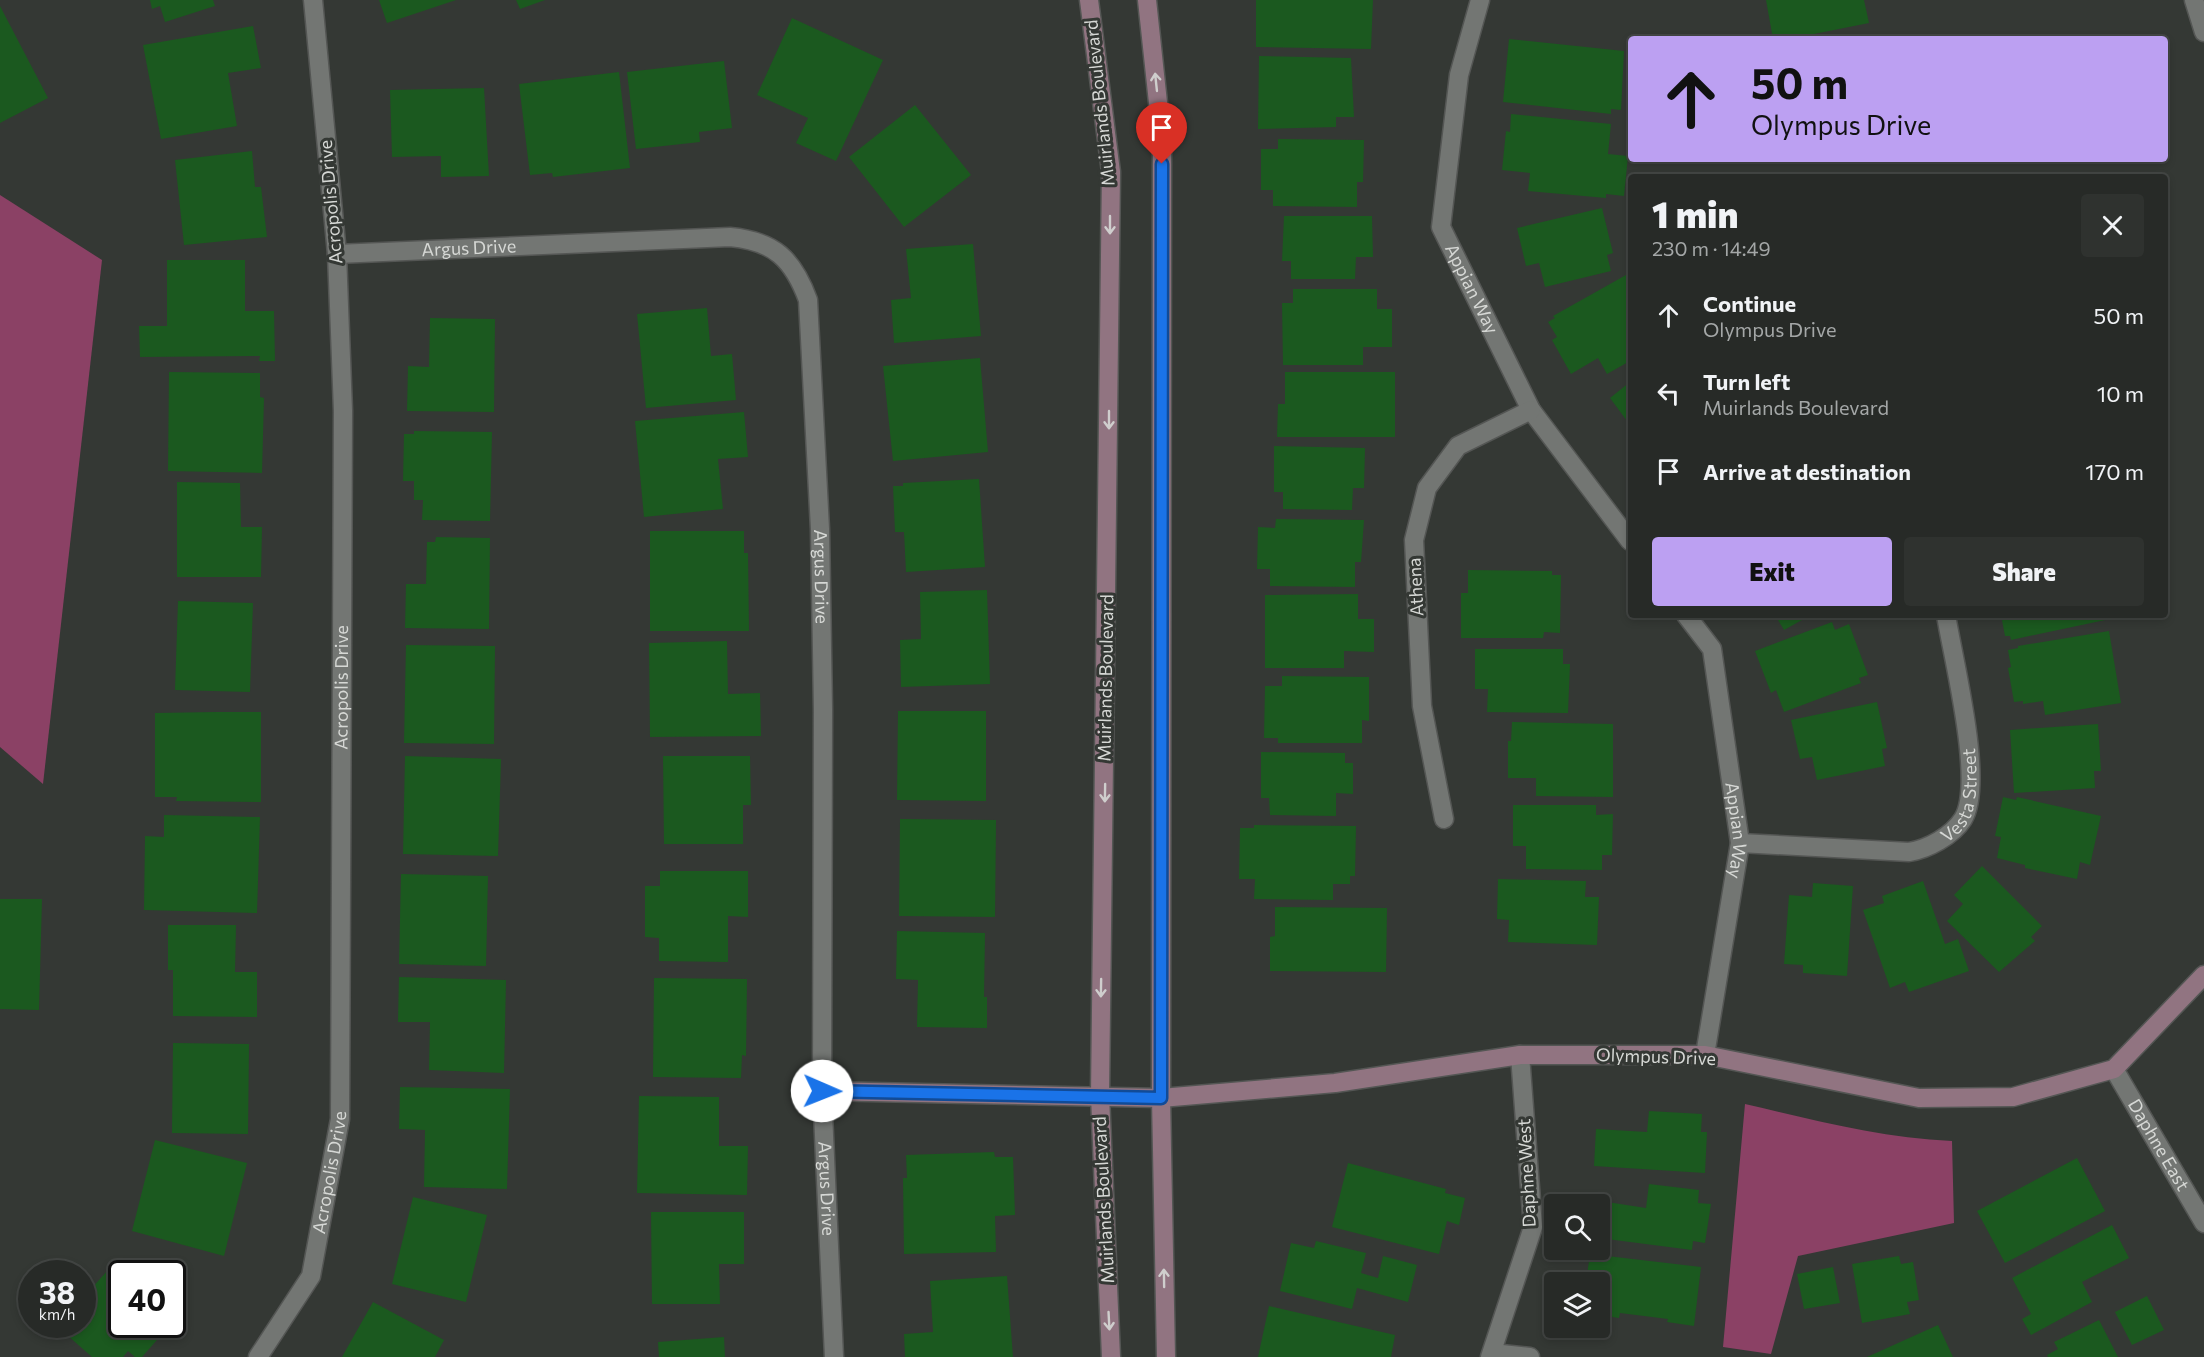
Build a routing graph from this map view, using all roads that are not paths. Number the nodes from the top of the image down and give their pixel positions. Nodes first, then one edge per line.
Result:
1 (313, 0) edge
2 (1089, 0) edge
3 (1147, 0) edge
4 (1480, 0) edge
5 (2194, 0) edge
6 (2204, 32) edge
7 (337, 254) junction
8 (1531, 410) junction
9 (1628, 538) edge
10 (1688, 618) edge
11 (1947, 618) edge
12 (1444, 819) dead end
13 (1740, 843) junction
14 (2204, 975) edge
15 (1520, 1055) junction
16 (1705, 1055) junction
17 (2114, 1069) junction
18 (822, 1091) junction
19 (1100, 1095) junction
20 (1161, 1098) junction
21 (2204, 1222) edge
22 (1491, 1355) edge
23 (258, 1357) edge
24 (834, 1357) edge
25 (1111, 1357) edge
26 (1166, 1357) edge
27 (1530, 1357) edge

1 - 7 street, Acropolis Drive
2 -> 19 main road, Muirlands Boulevard
20 -> 3 main road
4 - 8 street, Appian Way
5 - 6 street
7 - 18 street, Argus Drive
7 - 23 street, Acropolis Drive
8 - 9 street, Appian Way
8 - 12 street, Athena
10 - 13 street, Appian Way
11 - 13 street, Vesta Street
13 - 16 street, Appian Way
14 - 17 main road
15 - 16 main road, Olympus Drive
15 - 20 main road, Olympus Drive
15 - 22 street, Daphne West
16 - 17 main road, Olympus Drive
17 - 21 street, Daphne East
18 - 19 main road, Olympus Drive
18 - 24 street, Argus Drive
19 - 20 main road, Olympus Drive
19 -> 25 main road, Muirlands Boulevard
26 -> 20 main road
22 - 27 street

